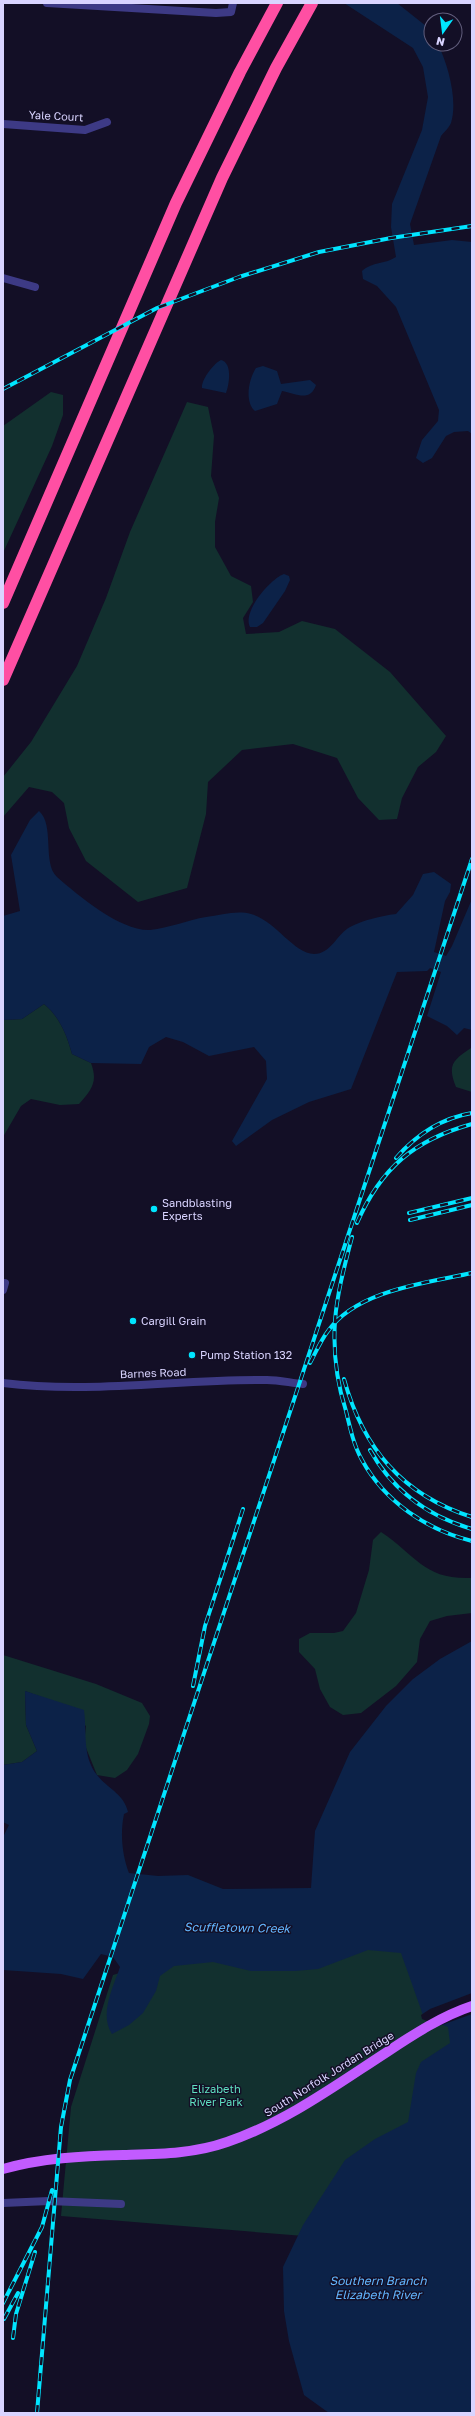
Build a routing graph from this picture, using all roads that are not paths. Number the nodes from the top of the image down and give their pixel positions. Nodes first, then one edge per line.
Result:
1 (47, 3) edge
2 (233, 3) edge
3 (278, 3) edge
4 (312, 3) edge
5 (107, 122) dead end
6 (3, 124) edge
7 (3, 278) edge
8 (35, 287) dead end
9 (3, 603) edge
10 (3, 680) edge
11 (3, 1383) edge
12 (303, 1384) dead end
13 (472, 2006) edge
14 (3, 2169) edge
15 (3, 2203) edge
16 (14, 2204) junction
17 (121, 2204) dead end
18 (3, 2208) edge

1 - 2 street
3 - 9 highway
4 - 10 highway
5 - 6 street, Yale Court
7 - 8 street
11 - 12 street, Barnes Road
13 - 14 main road, South Norfolk Jordan Bridge
15 - 16 street
16 - 17 street
16 - 18 street

